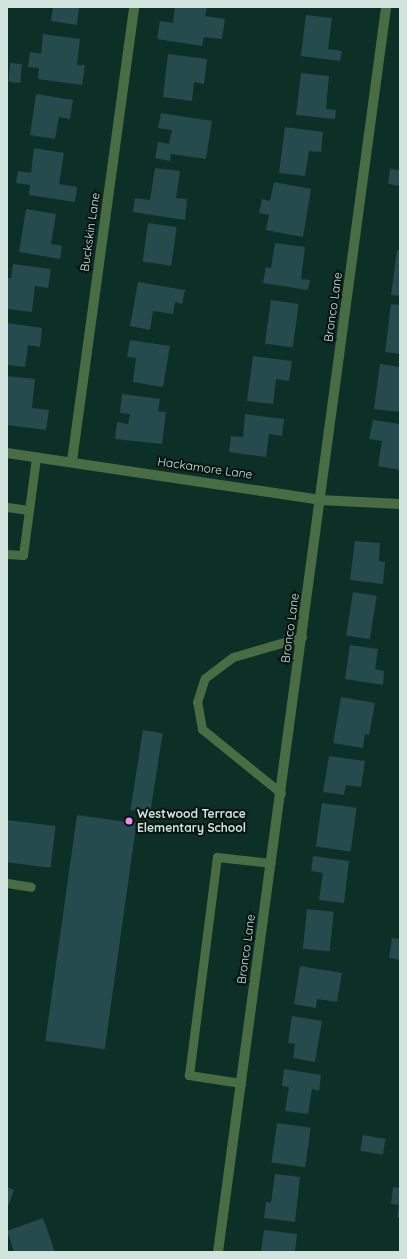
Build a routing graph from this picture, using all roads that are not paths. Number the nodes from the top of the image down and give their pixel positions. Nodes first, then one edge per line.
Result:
1 (134, 7) edge
2 (386, 7) edge
3 (7, 453) edge
4 (36, 457) junction
5 (72, 461) junction
6 (320, 500) junction
7 (400, 504) edge
8 (7, 507) edge
9 (29, 510) junction
10 (7, 554) edge
11 (302, 637) junction
12 (280, 794) junction
13 (271, 863) junction
14 (7, 883) edge
15 (31, 887) dead end
16 (241, 1082) junction
17 (218, 1252) edge

1 - 5 street, Buckskin Lane
2 - 6 street, Bronco Lane
3 - 4 street, Hackamore Lane
4 - 5 street, Hackamore Lane
4 - 9 lane
5 - 6 street, Hackamore Lane
6 - 7 street, Hackamore Lane
6 - 11 street, Bronco Lane
8 - 9 lane
9 - 10 lane
11 - 12 street, Bronco Lane
11 - 12 lane
12 - 13 street, Bronco Lane
13 - 16 street, Bronco Lane
13 - 16 lane
14 - 15 lane
16 - 17 street, Bronco Lane

